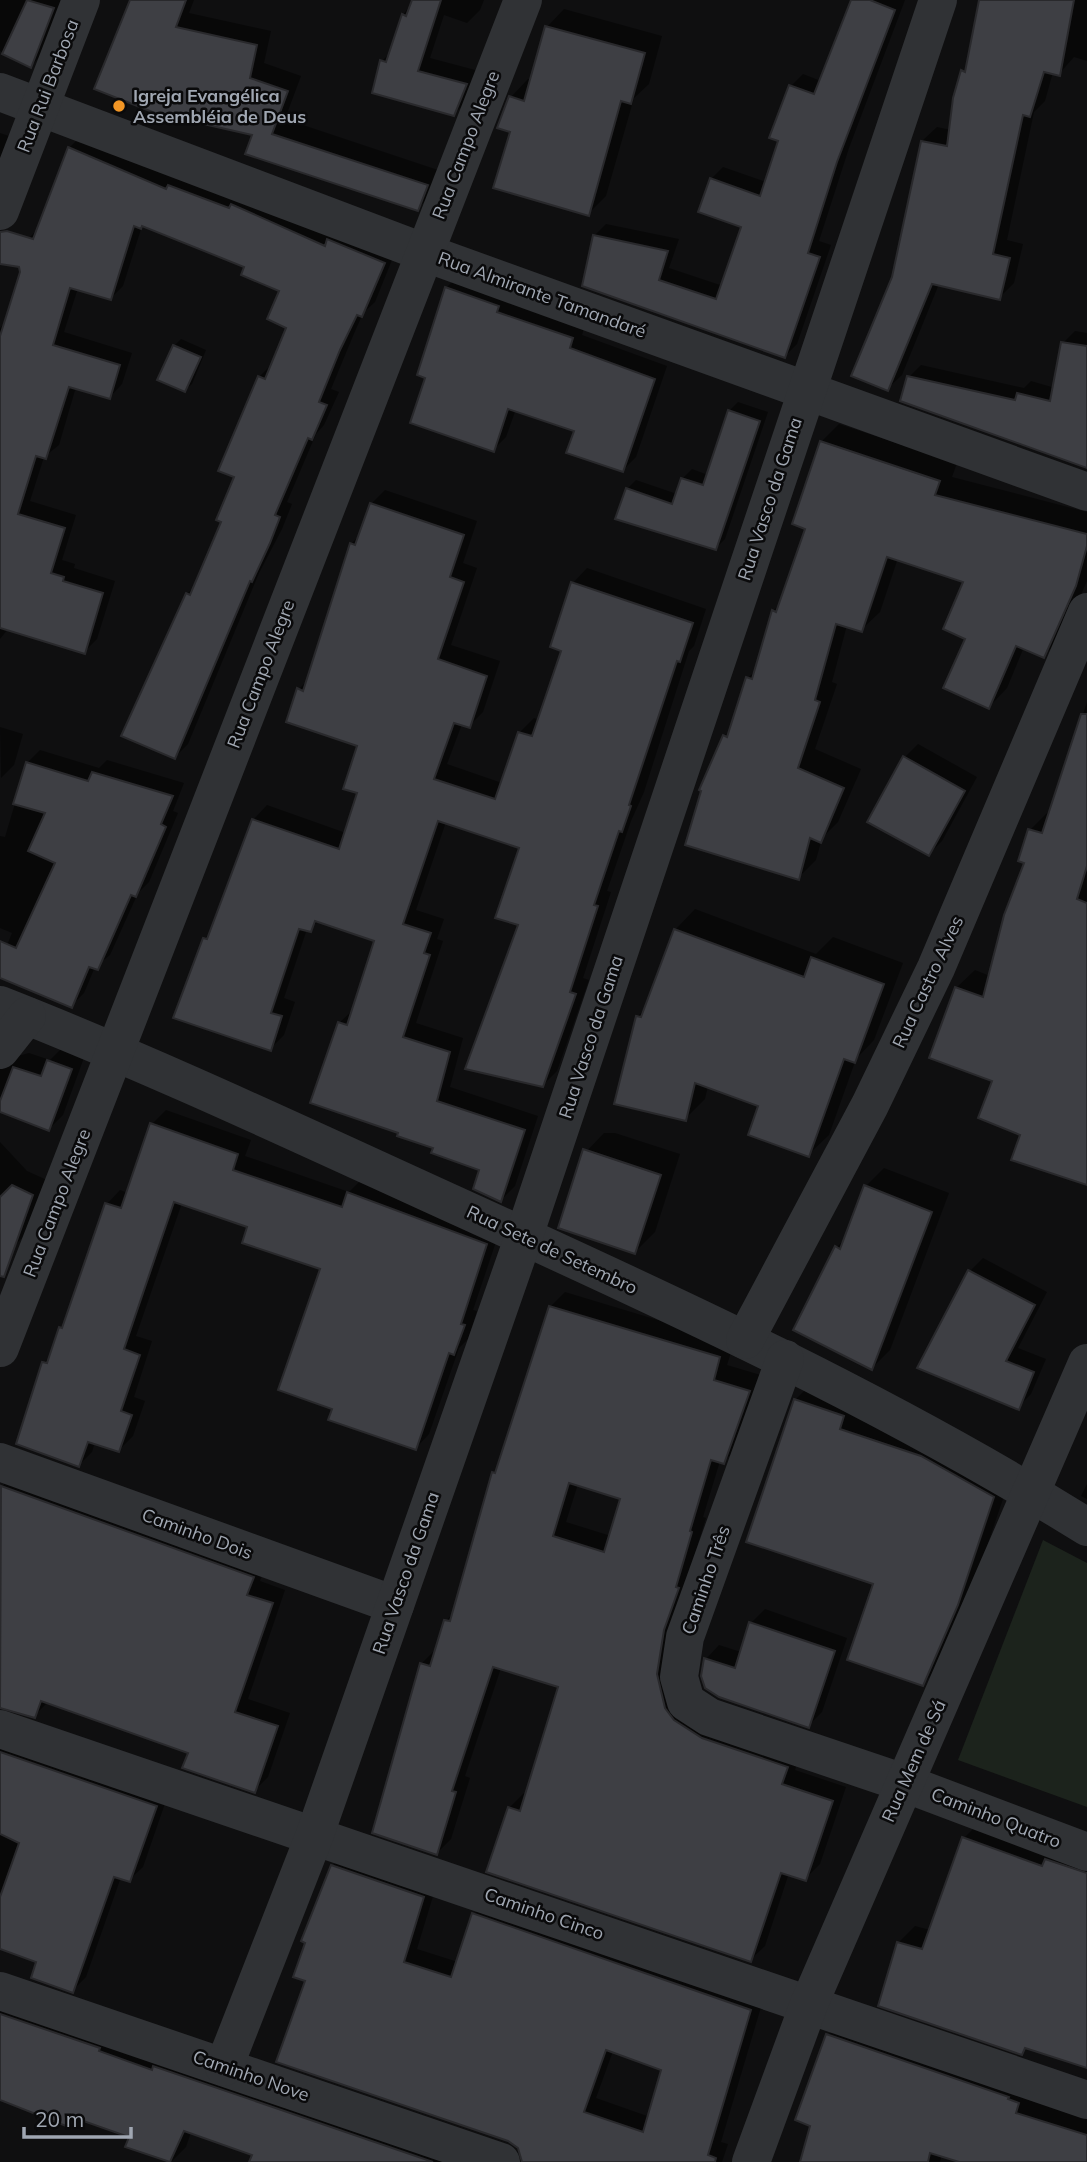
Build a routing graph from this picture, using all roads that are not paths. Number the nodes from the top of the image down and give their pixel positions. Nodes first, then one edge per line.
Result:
1 (81, 0) edge
2 (523, 0) edge
3 (938, 0) edge
4 (0, 92) edge
5 (40, 108) junction
6 (0, 211) edge
7 (424, 252) junction
8 (807, 390) junction
9 (1087, 492) edge
10 (1087, 612) edge
11 (14, 1010) edge
12 (0, 1050) edge
13 (117, 1051) junction
14 (524, 1236) junction
15 (746, 1340) junction
16 (0, 1348) edge
17 (785, 1359) junction
18 (1087, 1363) edge
19 (0, 1462) edge
20 (1031, 1492) junction
21 (1087, 1527) edge
22 (395, 1605) junction
23 (0, 1729) edge
24 (904, 1783) junction
25 (314, 1837) junction
26 (1087, 1852) edge
27 (0, 1991) edge
28 (809, 2004) junction
29 (224, 2067) junction
30 (1087, 2100) edge
31 (501, 2162) edge
32 (751, 2162) edge

1 - 5 street, Rua Rui Barbosa
2 - 7 street, Rua Campo Alegre
3 - 8 street, Rua Vasco da Gama
4 - 5 street, Rua Almirante Tamandaré
5 - 6 street, Rua Rui Barbosa
5 - 7 street, Rua Almirante Tamandaré
7 - 8 street, Rua Almirante Tamandaré
7 - 13 street, Rua Campo Alegre
8 - 9 street, Rua Almirante Tamandaré
8 - 14 street, Rua Vasco da Gama
10 - 15 street, Rua Castro Alves
11 - 12 street
11 - 13 street, Rua Sete de Setembro
13 - 14 street, Rua Sete de Setembro
13 - 16 street, Rua Campo Alegre
14 - 15 street, Rua Sete de Setembro
14 - 22 street, Rua Vasco da Gama
15 - 17 street, Rua Sete de Setembro
17 - 20 street, Rua Sete de Setembro
17 - 24 street, Caminho Três
18 - 20 street, Rua Mem de Sá
19 - 22 street, Caminho Dois
20 - 21 street, Rua Sete de Setembro
20 - 24 street, Rua Mem de Sá
22 - 25 street, Rua Vasco da Gama
23 - 25 street, Caminho Cinco
24 - 26 street, Caminho Quatro
24 - 28 street, Rua Mem de Sá
25 - 28 street, Caminho Cinco
25 - 29 street, Rua Vasco da Gama
27 - 29 street, Caminho Nove
28 - 30 street, Caminho Cinco
28 - 32 street, Rua Mem de Sá
29 - 31 street, Caminho Nove

